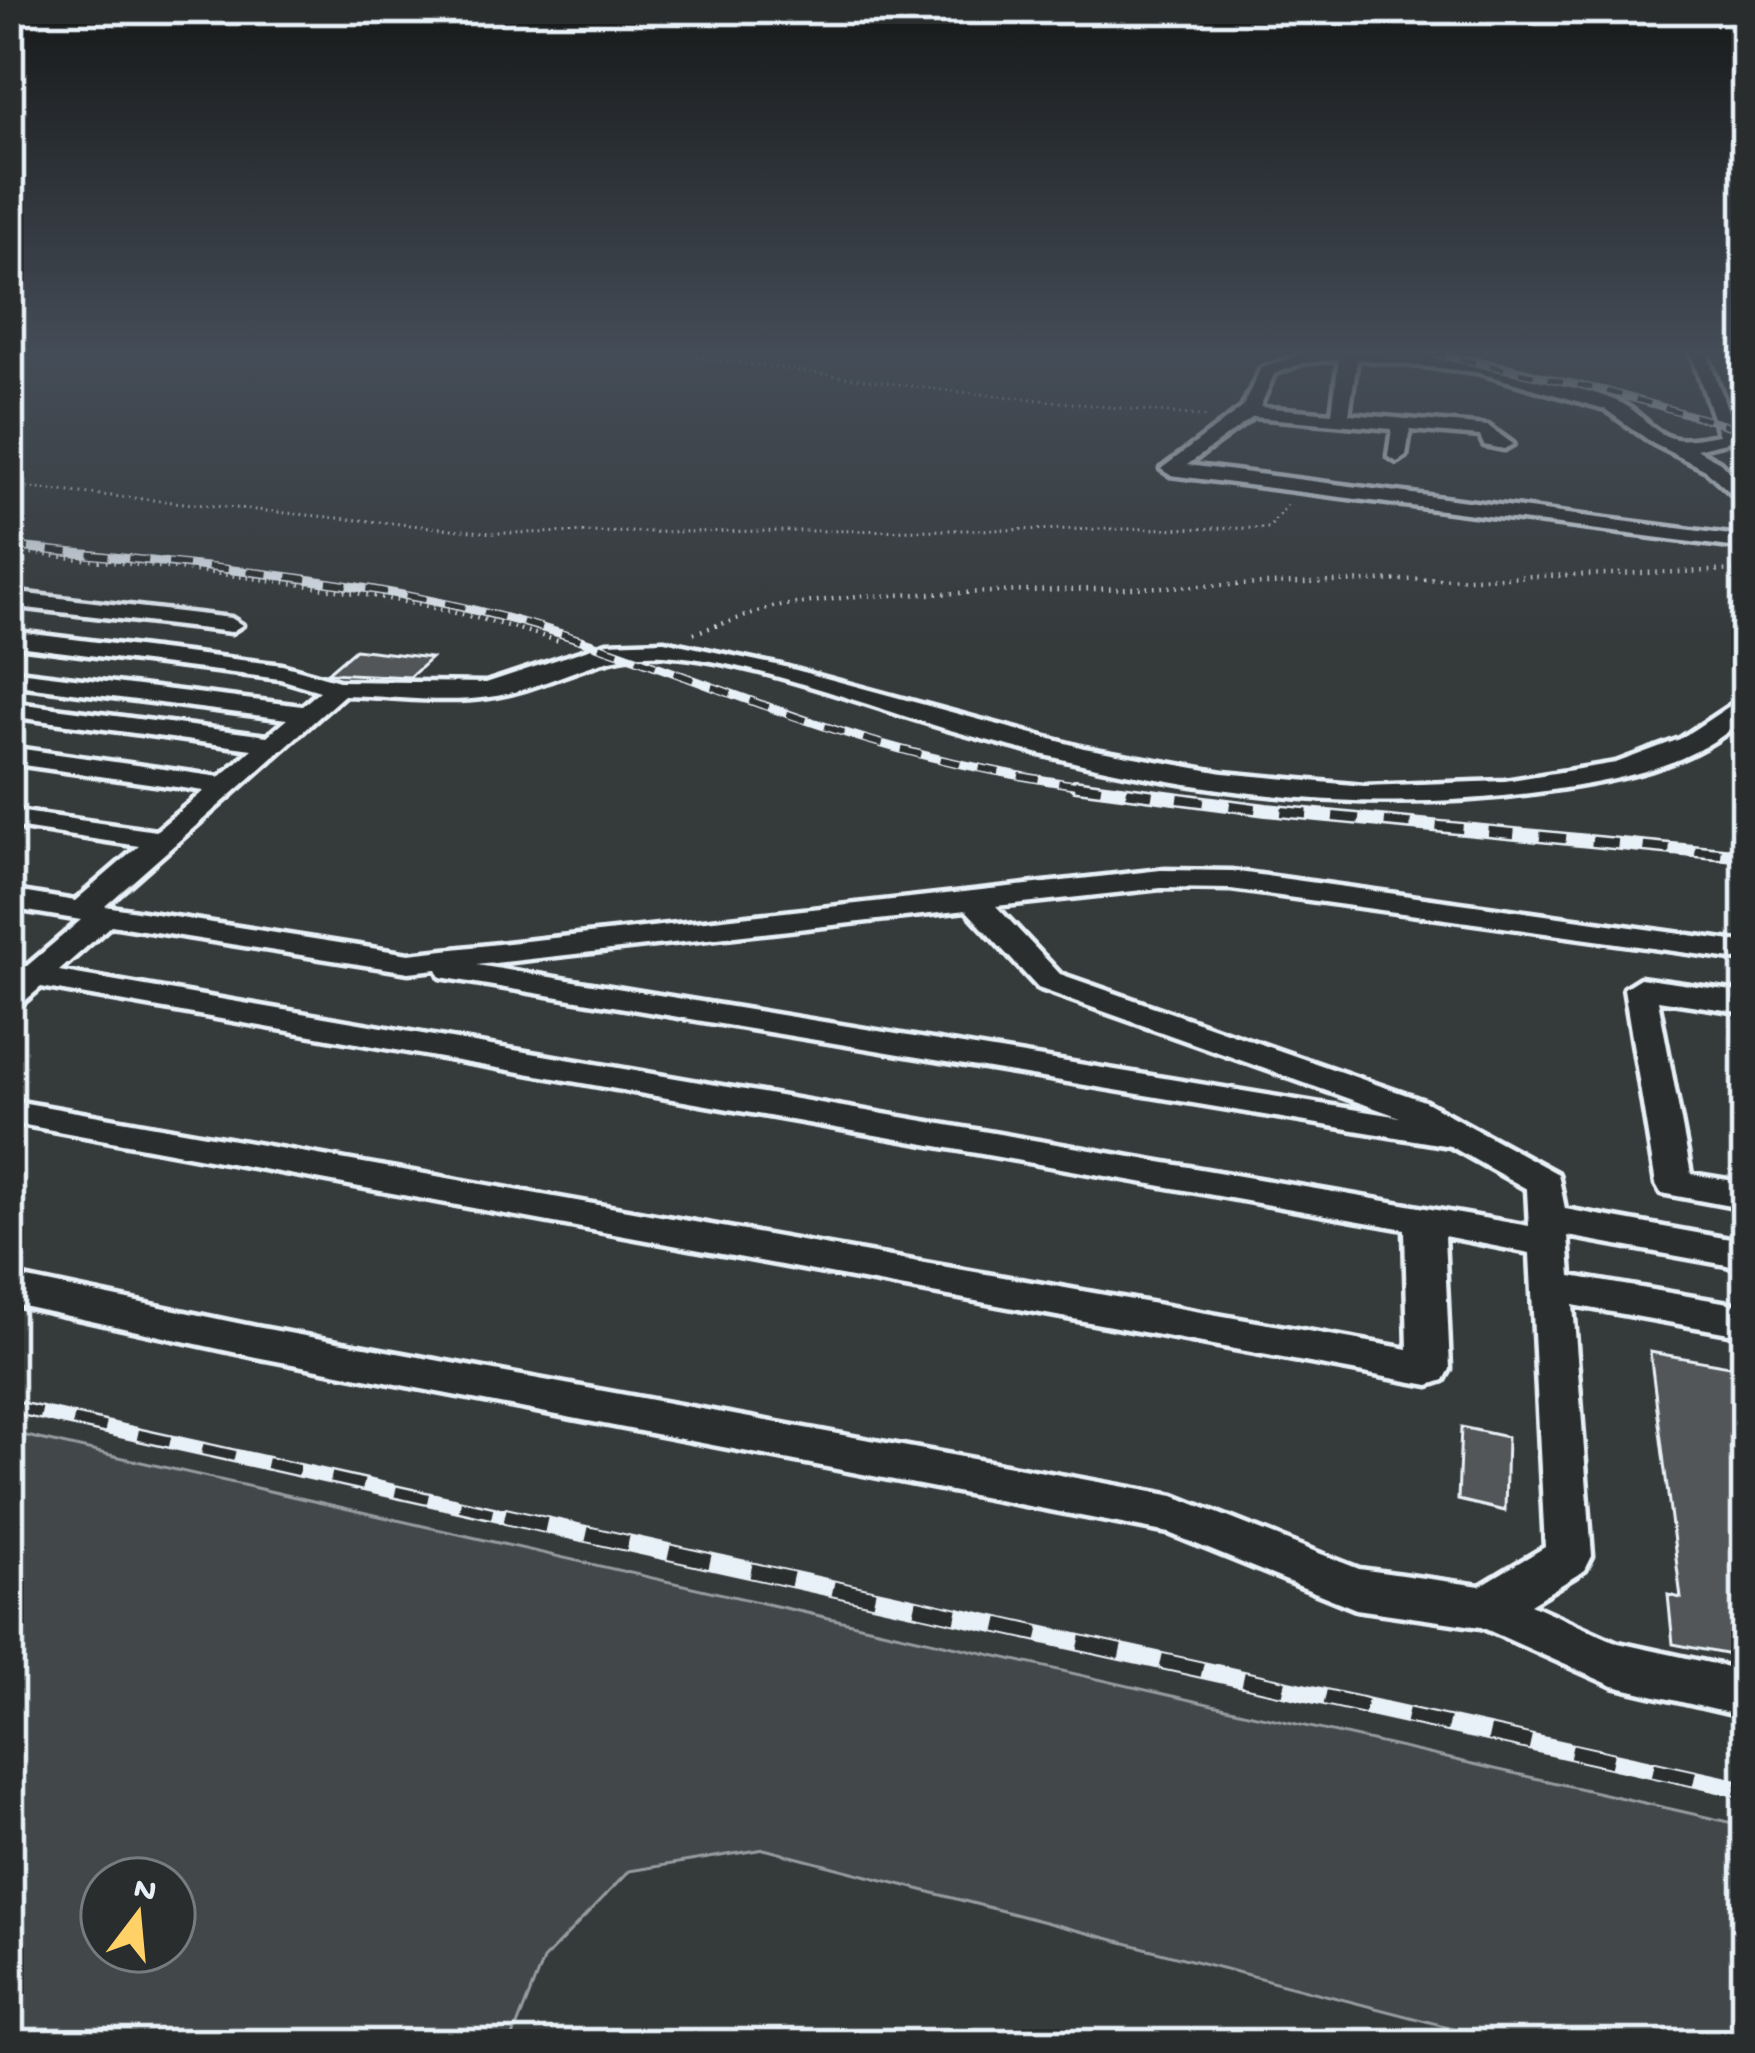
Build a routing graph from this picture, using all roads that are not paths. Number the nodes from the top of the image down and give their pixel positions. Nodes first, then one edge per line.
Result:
1 (1198, 449) edge
2 (1398, 449) edge
3 (1682, 449) edge
4 (1397, 456) dead end
5 (1746, 501) edge
6 (1746, 544) edge
7 (9, 599) edge
8 (231, 625) dead end
9 (9, 638) edge
10 (9, 677) edge
11 (338, 688) junction
12 (1746, 702) edge
13 (9, 710) edge
14 (311, 715) junction
15 (276, 745) junction
16 (9, 755) edge
17 (228, 786) junction
18 (9, 818) edge
19 (164, 841) junction
20 (9, 899) edge
21 (973, 900) junction
22 (93, 913) junction
23 (1746, 952) edge
24 (409, 963) junction
25 (17, 982) edge
26 (1744, 1011) edge
27 (9, 1111) edge
28 (1468, 1140) junction
29 (1746, 1196) edge
30 (1424, 1219) junction
31 (1549, 1231) junction
32 (1746, 1259) edge
33 (1554, 1287) junction
34 (9, 1289) edge
35 (1746, 1321) edge
36 (1486, 1607) junction
37 (1746, 1694) edge

1 - 6 lane
2 - 4 lane
3 - 5 lane
7 - 8 lane
9 - 11 lane
10 - 14 lane
11 - 12 lane
11 - 14 lane
13 - 15 lane
14 - 15 lane
15 - 17 lane
16 - 17 lane
17 - 19 lane
18 - 19 lane
19 - 22 lane
20 - 22 lane
21 - 23 lane
21 - 24 lane
21 - 28 lane
22 - 24 lane
22 - 25 lane
24 - 28 lane
25 - 30 lane
26 - 29 lane
27 - 30 lane
28 - 31 lane
30 - 31 lane
31 - 32 lane
31 - 33 lane
33 - 35 lane
33 - 36 lane
34 - 36 lane
36 - 37 lane

